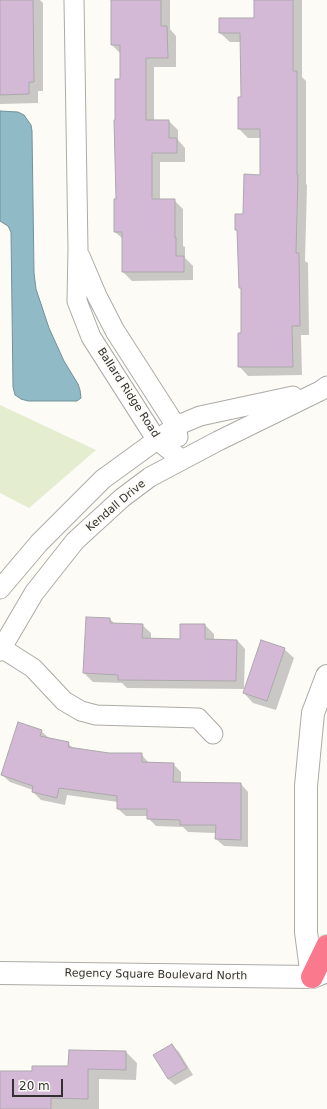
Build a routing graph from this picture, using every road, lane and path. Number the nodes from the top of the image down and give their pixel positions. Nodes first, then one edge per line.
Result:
1 (74, 0) edge
2 (78, 250) junction
3 (323, 388) edge
4 (176, 426) junction
5 (156, 439) junction
6 (182, 460) junction
7 (0, 589) edge
8 (0, 649) edge
9 (327, 676) edge
10 (213, 734) dead end
11 (327, 946) edge
12 (0, 972) edge
13 (322, 977) edge

1 - 2 street
2 - 4 street, Ballard Ridge Road
2 - 5 street, Ballard Ridge Road
3 - 4 street, Kendall Drive
3 - 6 street, Kendall Drive
4 - 5 street, Kendall Drive
4 - 6 street, Ballard Ridge Road
5 - 6 street, Ballard Ridge Road
5 - 7 street, Kendall Drive
6 - 8 street, Kendall Drive
8 - 10 street
9 - 13 street
11 - 13 highway
12 - 13 street, Regency Square Boulevard North

